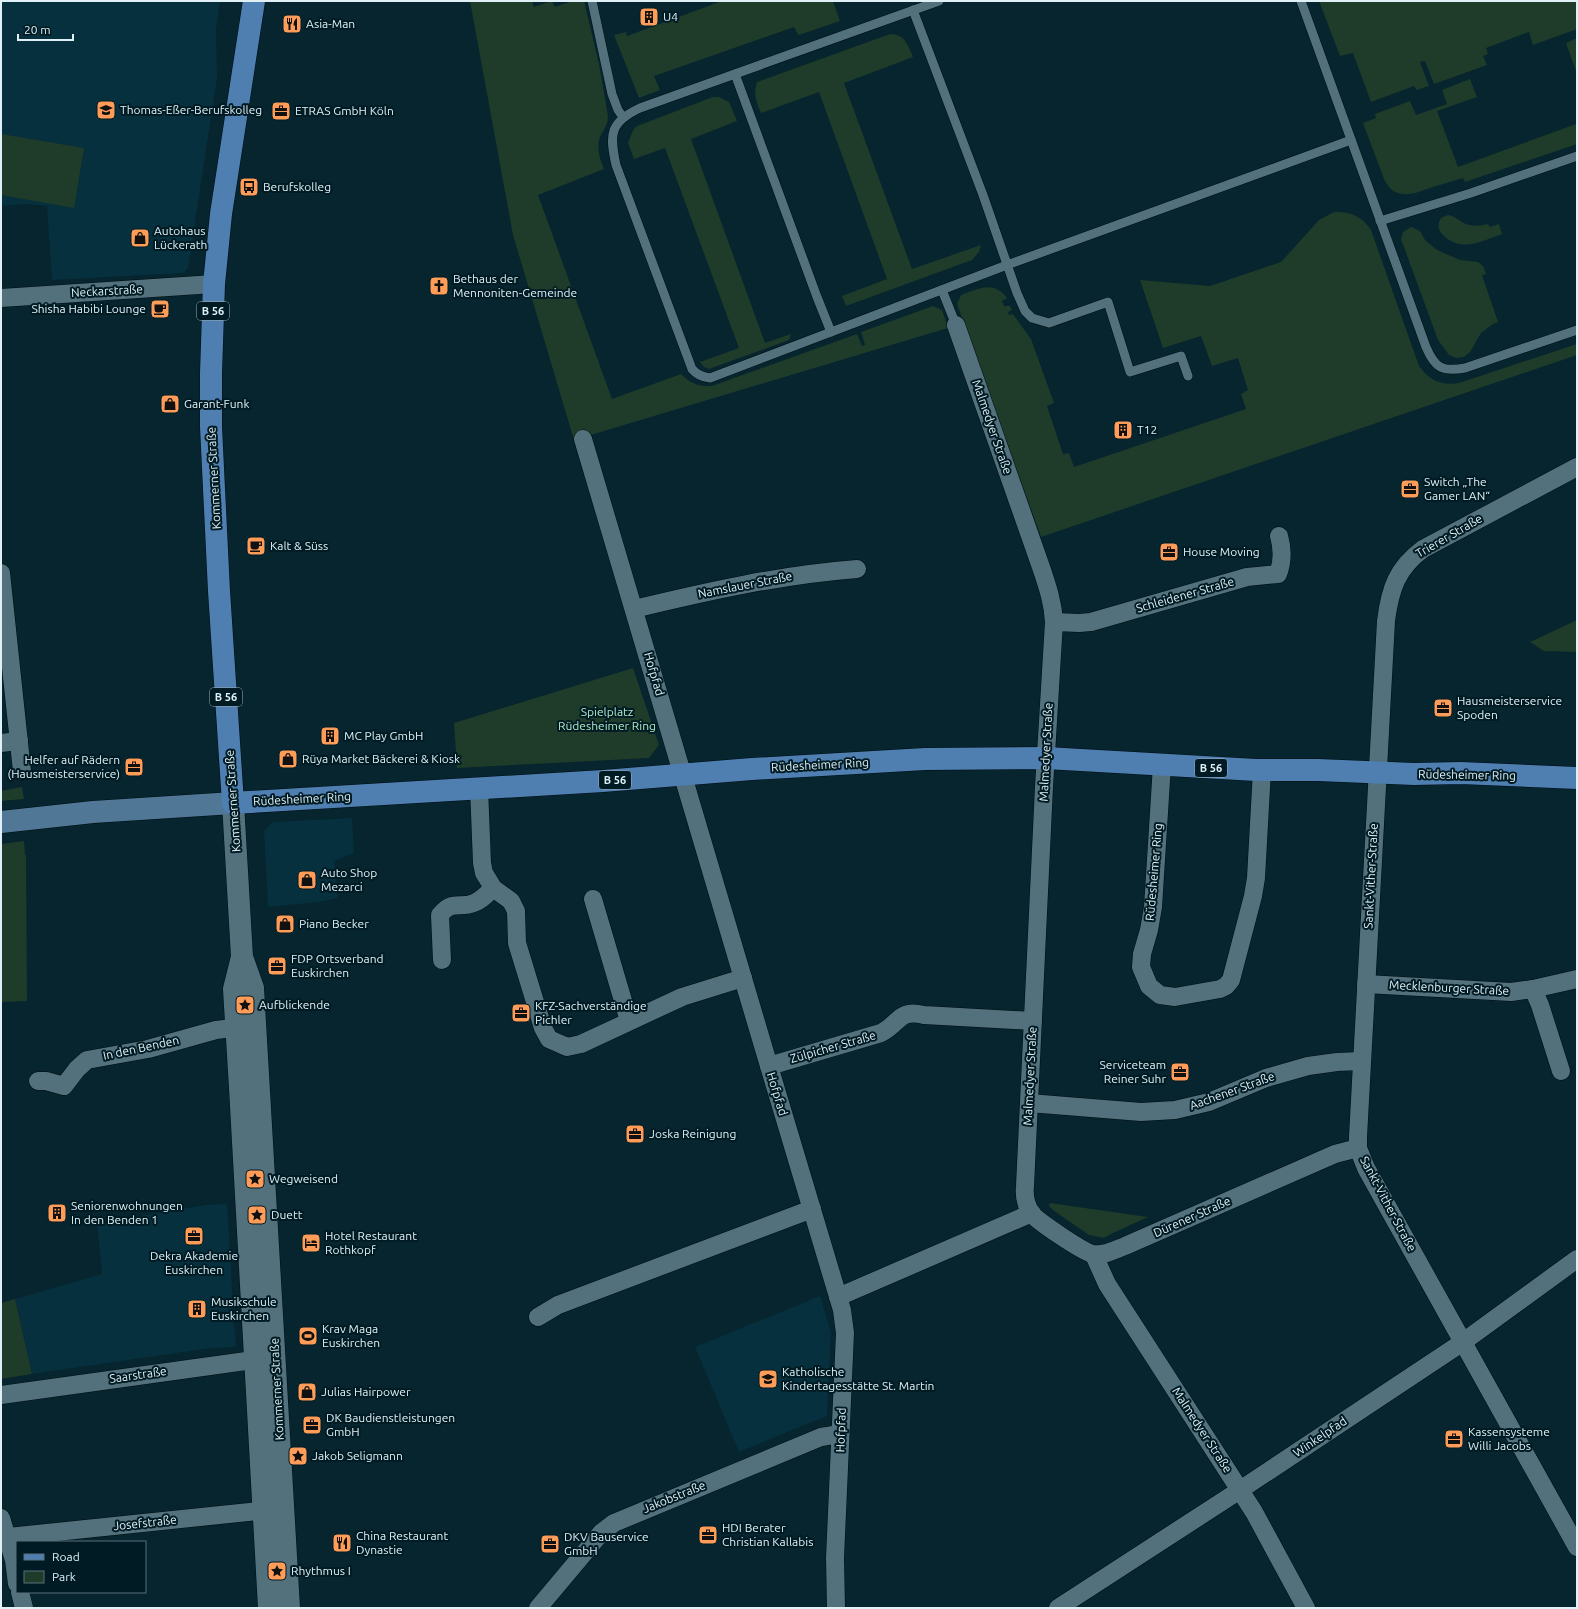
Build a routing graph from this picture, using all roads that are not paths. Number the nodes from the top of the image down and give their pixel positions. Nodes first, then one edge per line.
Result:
1 (254, 1) edge
2 (592, 1) edge
3 (939, 1) edge
4 (1300, 1) edge
5 (913, 10) junction
6 (735, 74) junction
7 (623, 117) junction
8 (1351, 140) junction
9 (1577, 156) edge
10 (1380, 221) junction
11 (1007, 265) junction
12 (214, 284) junction
13 (942, 290) junction
14 (1, 298) edge
15 (956, 325) joint
16 (1577, 330) edge
17 (831, 332) junction
18 (1188, 376) dead end
19 (584, 439) dead end
20 (1577, 467) edge
21 (1279, 536) dead end
22 (857, 569) dead end
23 (1, 573) edge
24 (634, 609) junction
25 (1054, 622) junction
26 (19, 741) junction
27 (1, 743) edge
28 (1046, 758) junction
29 (1162, 765) junction
30 (1262, 770) junction
31 (22, 771) dead end
32 (1377, 772) junction
33 (683, 775) junction
34 (1577, 778) edge
35 (478, 788) junction
36 (233, 803) junction
37 (1, 822) edge
38 (493, 888) junction
39 (593, 899) dead end
40 (442, 960) dead end
41 (743, 978) junction
42 (1577, 979) edge
43 (1366, 984) junction
44 (1533, 989) junction
45 (1033, 1021) junction
46 (629, 1022) junction
47 (245, 1027) junction
48 (1361, 1061) junction
49 (769, 1066) junction
50 (1560, 1071) dead end
51 (38, 1081) dead end
52 (1029, 1103) junction
53 (1358, 1148) junction
54 (812, 1209) junction
55 (1032, 1213) junction
56 (1094, 1255) junction
57 (1577, 1259) edge
58 (838, 1297) junction
59 (538, 1317) dead end
60 (1463, 1342) junction
61 (265, 1358) junction
62 (1, 1395) edge
63 (840, 1434) junction
64 (1240, 1490) junction
65 (274, 1510) junction
66 (1, 1518) edge
67 (8, 1537) junction
68 (1577, 1547) edge
69 (16, 1576) edge
70 (20, 1593) edge
71 (24, 1608) edge
72 (269, 1608) edge
73 (289, 1608) edge
74 (538, 1608) edge
75 (836, 1608) edge
76 (1058, 1608) edge
77 (1306, 1608) edge

1 - 12 main road, Kommerner Straße / B 56
2 - 7 lane
3 - 5 lane
4 - 8 lane
5 - 6 lane
5 - 11 lane
6 - 7 lane
6 - 17 lane
7 - 17 lane
8 - 10 lane
8 - 11 lane
9 - 10 lane
10 - 16 lane
11 - 13 lane
11 - 18 lane
12 - 14 street, Neckarstraße
12 - 36 main road, Kommerner Straße / B 56
13 - 15 lane
13 - 17 lane
15 - 25 street, Malmedyer Straße
19 - 24 street, Hofpfad
20 - 32 street, Trierer Straße
21 - 25 street, Schleidener Straße
22 - 24 street, Namslauer Straße
23 - 26 street
24 - 33 street, Hofpfad
25 - 28 street, Malmedyer Straße
26 - 27 street
26 - 31 street
28 - 29 main road, Rüdesheimer Ring / B 56
28 - 33 main road, Rüdesheimer Ring / B 56
28 - 45 street, Malmedyer Straße
29 - 30 main road, Rüdesheimer Ring / B 56
29 - 30 street, Rüdesheimer Ring
30 - 32 main road, Rüdesheimer Ring / B 56
32 - 34 main road, Rüdesheimer Ring / B 56
32 - 43 street, Sankt-Vither-Straße
33 - 35 main road, Rüdesheimer Ring / B 56
33 - 41 street, Hofpfad
35 - 36 main road, Rüdesheimer Ring / B 56
35 - 38 street
36 - 37 main road, Rüdesheimer Ring
36 - 47 street, Kommerner Straße
38 - 40 street
38 - 46 street
39 - 46 street
41 - 46 street
41 - 49 street, Hofpfad
42 - 44 street, Mecklenburger Straße
43 - 44 street, Mecklenburger Straße
43 - 48 street, Sankt-Vither-Straße
44 - 50 street
45 - 49 street, Zülpicher Straße
45 - 52 street, Malmedyer Straße
47 - 51 street, In den Benden
47 - 61 street, Kommerner Straße
48 - 52 street, Aachener Straße
48 - 53 street, Sankt-Vither-Straße
49 - 54 street, Hofpfad
52 - 55 street, Malmedyer Straße
53 - 56 street, Dürener Straße
53 - 60 street, Sankt-Vither-Straße
54 - 58 street, Hofpfad
54 - 59 street
55 - 56 street
55 - 58 street
56 - 64 street, Malmedyer Straße
57 - 60 street, Winkelpfad
58 - 63 street, Hofpfad
60 - 64 street, Winkelpfad
60 - 68 street, Sankt-Vither-Straße
61 - 62 street, Saarstraße
61 - 65 street, Kommerner Straße
63 - 74 street, Jakobstraße
63 - 75 street, Hofpfad
64 - 76 street, Winkelpfad
64 - 77 street, Malmedyer Straße
65 - 67 street, Josefstraße
65 - 72 street, Kommerner Straße
65 - 73 street, Kommerner Straße
66 - 67 street
67 - 69 street
70 - 71 street

